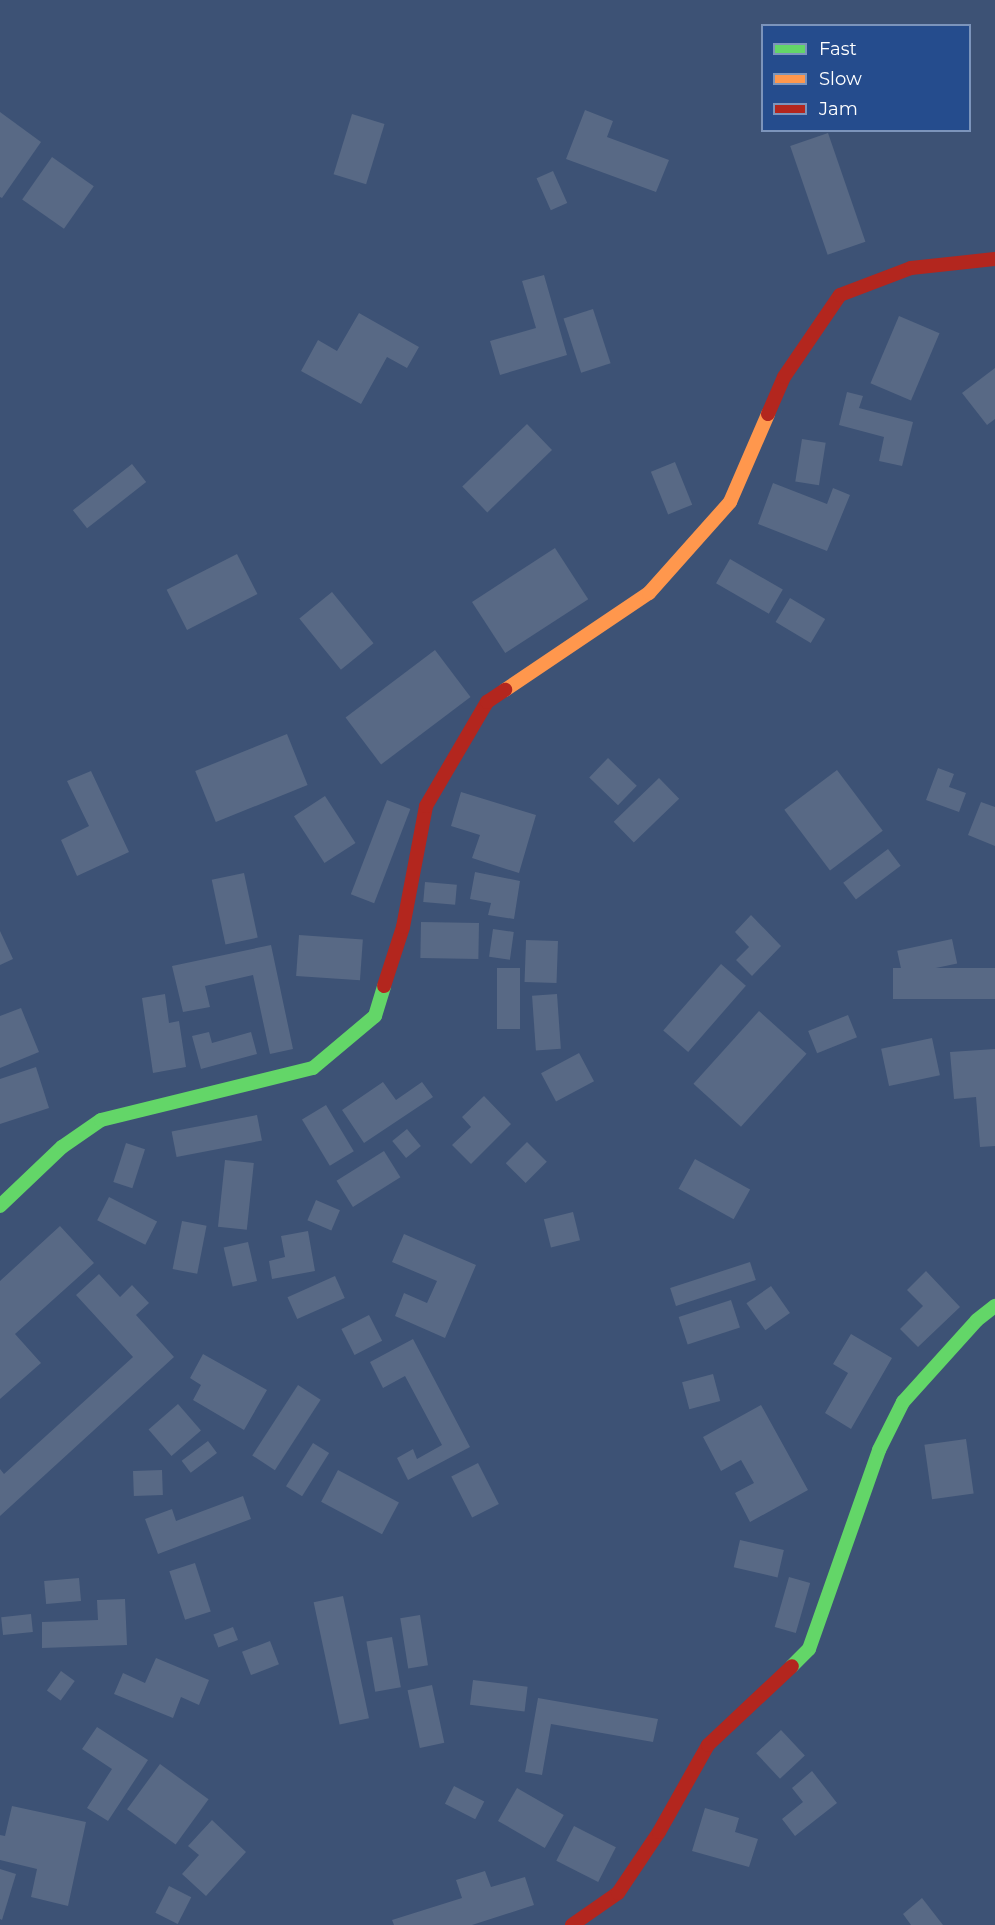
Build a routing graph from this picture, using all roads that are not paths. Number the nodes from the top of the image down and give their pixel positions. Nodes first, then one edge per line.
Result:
1 (995, 259) edge
2 (0, 1206) edge
3 (995, 1306) edge
4 (572, 1925) edge

1 - 2 street
3 - 4 street

